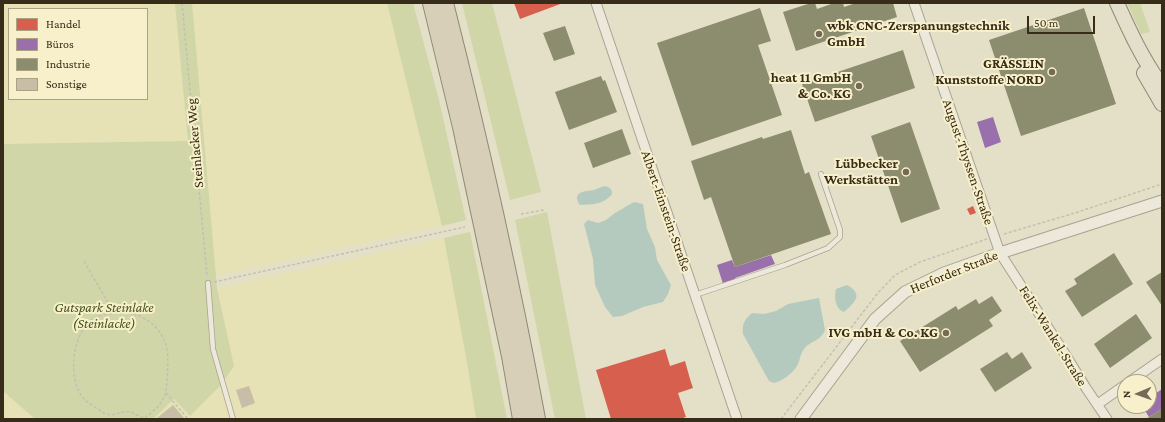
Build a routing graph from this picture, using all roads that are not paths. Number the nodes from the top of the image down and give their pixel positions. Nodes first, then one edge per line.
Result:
1 (431, 3) edge
2 (444, 3) edge
3 (596, 3) edge
4 (914, 3) edge
5 (1117, 3) edge
6 (1135, 42) junction
7 (1162, 86) edge
8 (1162, 104) edge
9 (821, 174) dead end
10 (1161, 201) edge
11 (1000, 253) junction
12 (208, 283) road end
13 (695, 296) junction
14 (1162, 359) edge
15 (1140, 374) edge
16 (1117, 391) edge
17 (1098, 404) junction
18 (233, 419) edge
19 (522, 419) edge
20 (537, 419) edge
21 (737, 419) edge
22 (801, 419) edge
23 (1107, 419) edge

1 - 19 highway
2 - 20 highway
3 - 13 street, Albert-Einstein-Straße
4 - 11 street, August-Thyssen-Straße
5 - 6 main road
6 - 7 main road
6 - 8 main road
9 - 13 lane
10 - 11 street, Herforder Straße
11 - 17 street, Felix-Wankel-Straße
11 - 22 street, Herforder Straße
12 - 18 lane
13 - 21 street, Albert-Einstein-Straße
14 - 15 street
16 - 17 street
17 - 23 street, Felix-Wankel-Straße

